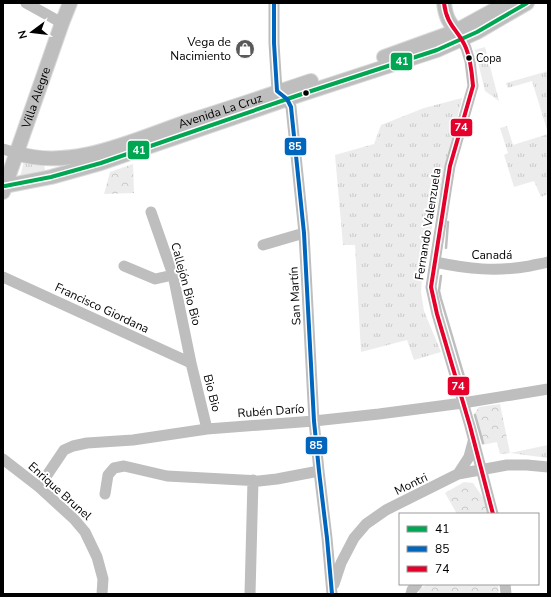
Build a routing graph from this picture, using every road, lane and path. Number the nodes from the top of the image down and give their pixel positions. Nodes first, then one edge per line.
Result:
1 (26, 3) edge
2 (70, 3) edge
3 (274, 3) edge
4 (444, 3) edge
5 (507, 3) edge
6 (527, 3) edge
7 (62, 23) junction
8 (459, 36) junction
9 (282, 95) junction
10 (9, 151) edge
11 (50, 158) junction
12 (51, 176) junction
13 (4, 189) edge
14 (151, 212) dead end
15 (304, 233) junction
16 (262, 245) dead end
17 (435, 262) junction
18 (548, 262) edge
19 (124, 266) dead end
20 (173, 275) junction
21 (3, 277) edge
22 (191, 363) junction
23 (548, 389) edge
24 (463, 403) junction
25 (314, 421) junction
26 (207, 428) junction
27 (473, 440) junction
28 (3, 459) edge
29 (548, 467) edge
30 (481, 469) junction
31 (319, 471) junction
32 (458, 474) junction
33 (253, 480) junction
34 (39, 487) junction
35 (105, 494) dead end
36 (493, 513) edge
37 (327, 538) junction
38 (349, 546) junction
39 (416, 585) edge
40 (102, 594) edge
41 (250, 594) edge
42 (332, 594) edge
43 (411, 594) edge

1 - 7 street
2 - 7 main road, Villa Alegre
3 - 9 street, San Martín
4 - 8 main road
5 - 8 main road, Avenida La Cruz
6 - 8 main road, Avenida La Cruz
7 - 10 main road, Villa Alegre
8 - 9 main road, Avenida La Cruz
8 - 17 street, Fernando Valenzuela
9 - 11 main road, Avenida La Cruz
9 - 12 main road, Avenida La Cruz
9 - 15 street, San Martín
10 - 11 main road, Avenida La Cruz
10 - 13 main road, Villa Alegre
11 - 12 main road
12 - 13 main road, Avenida La Cruz
14 - 20 street, Callejón Bio Bio
15 - 16 street
15 - 25 street, San Martín
17 - 18 street, Canadá
17 - 24 street, Fernando Valenzuela
19 - 20 street
20 - 22 street, Callejón Bio Bio
21 - 22 street, Francisco Giordana
22 - 26 street, Bio Bio
23 - 24 street, Rubén Darío
24 - 25 street, Rubén Darío
24 - 27 street, Fernando Valenzuela
25 - 26 street, Rubén Darío
25 - 31 street, San Martín
26 - 34 street, Rubén Darío
27 - 30 street, Fernando Valenzuela
27 - 32 street
28 - 34 street, Enrique Brunel
29 - 30 street, Montri
30 - 32 street, Montri
30 - 36 street, Fernando Valenzuela
31 - 33 street
31 - 37 street, San Martín
32 - 38 street, Montri
33 - 35 street
33 - 41 street
34 - 40 street, Enrique Brunel
37 - 38 street
37 - 42 street, San Martín
38 - 42 street, Montri
39 - 43 street

